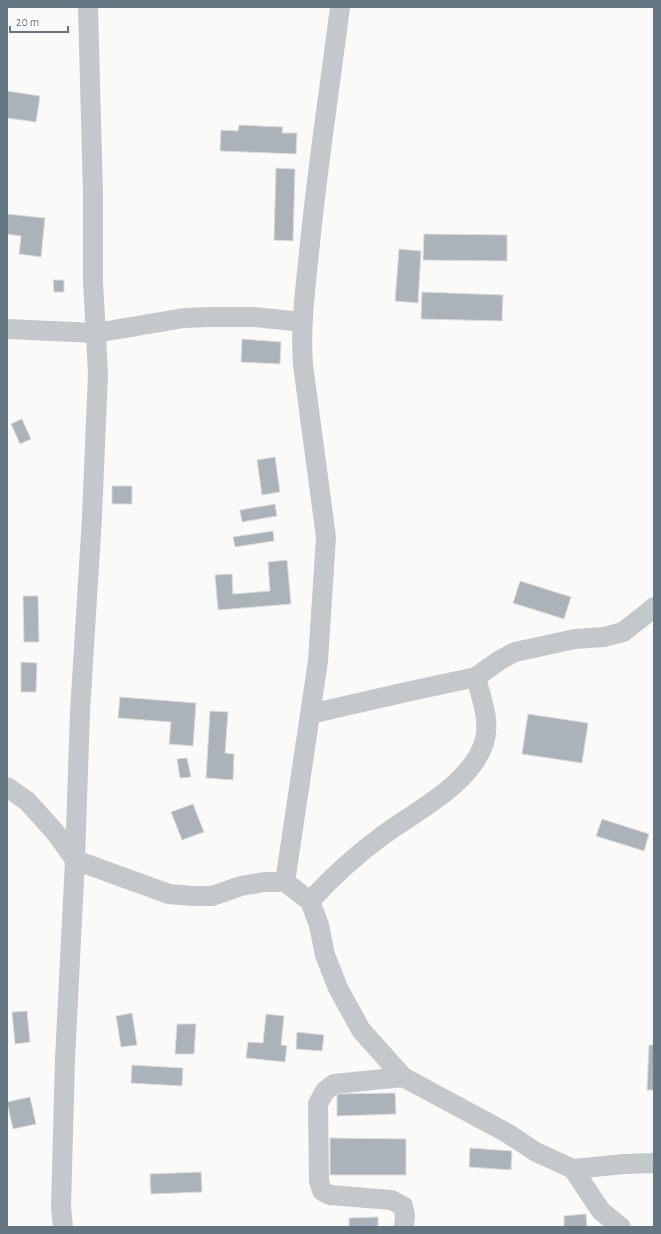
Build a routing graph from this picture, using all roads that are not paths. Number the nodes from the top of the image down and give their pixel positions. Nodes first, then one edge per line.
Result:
1 (88, 7) edge
2 (340, 7) edge
3 (302, 322) junction
4 (7, 329) edge
5 (96, 333) junction
6 (654, 607) edge
7 (476, 677) junction
8 (310, 714) junction
9 (7, 787) edge
10 (75, 860) junction
11 (285, 882) junction
12 (310, 901) junction
13 (403, 1077) junction
14 (654, 1163) edge
15 (573, 1169) junction
16 (62, 1227) edge
17 (404, 1227) edge
18 (622, 1227) edge

1 - 5 street
2 - 3 street
3 - 5 street
3 - 8 street
4 - 5 street
5 - 10 street
6 - 7 street
7 - 8 street
7 - 12 street
8 - 11 street
9 - 10 street
10 - 11 street
10 - 16 street
11 - 12 street
12 - 13 street
13 - 15 street
13 - 17 street
14 - 15 street
15 - 18 street

